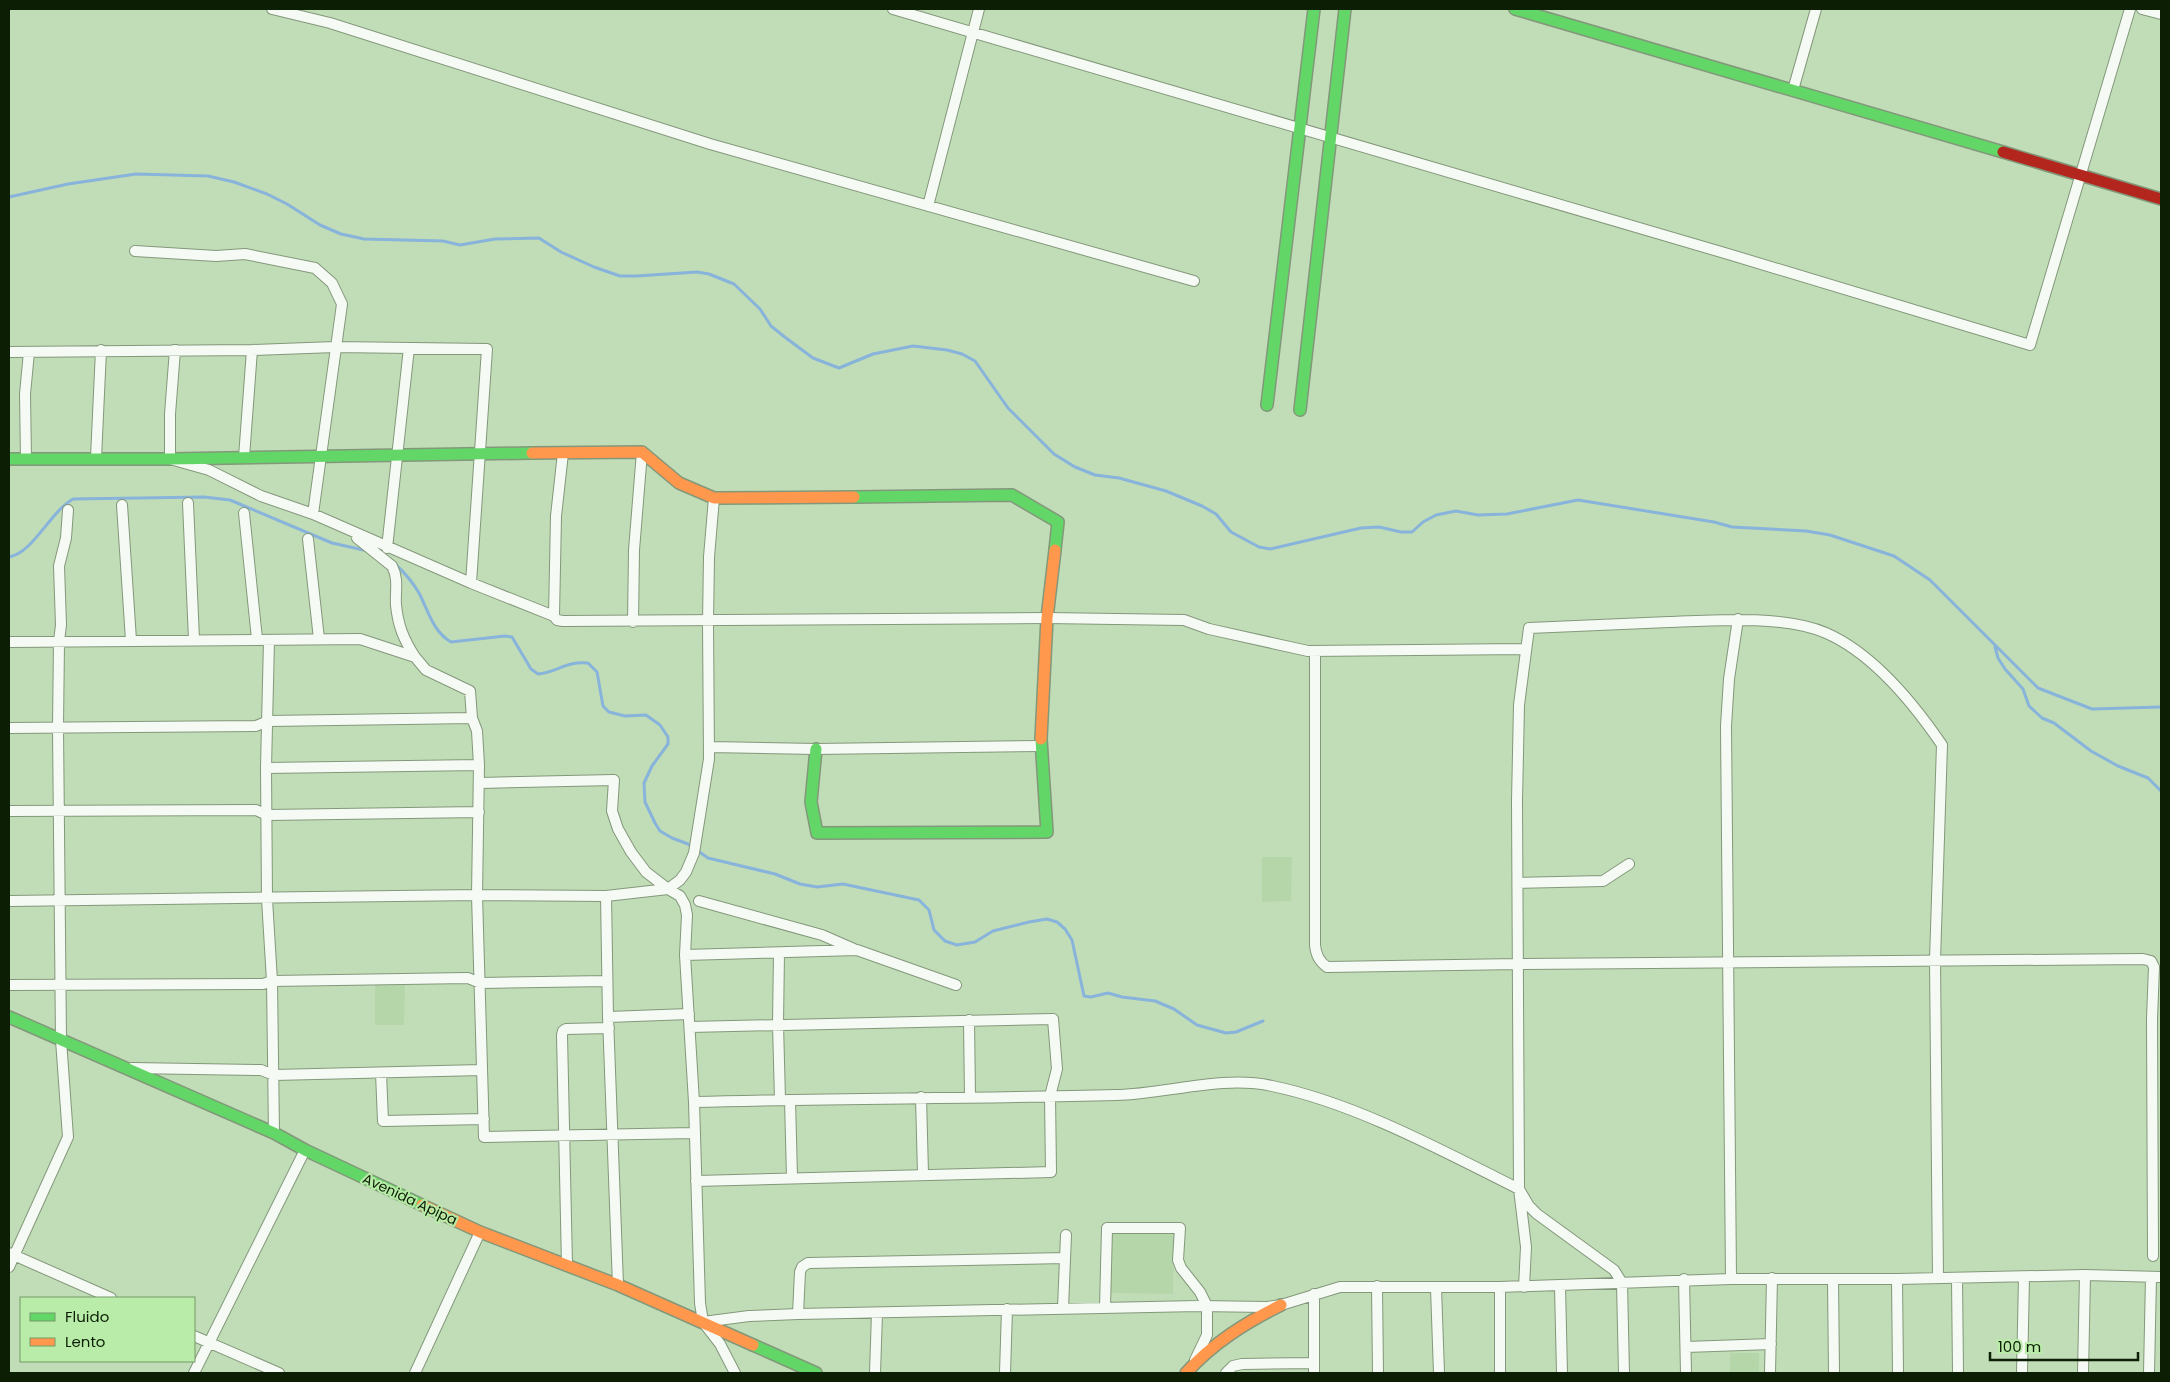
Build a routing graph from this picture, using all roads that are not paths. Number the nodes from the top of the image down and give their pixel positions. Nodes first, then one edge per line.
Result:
1 (272, 9) edge
2 (893, 9) edge
3 (979, 9) edge
4 (1314, 9) edge
5 (1345, 9) edge
6 (1515, 9) edge
7 (1816, 9) edge
8 (2130, 9) edge
9 (2142, 9) edge
10 (2161, 14) edge
11 (972, 33) junction
12 (1793, 90) junction
13 (1300, 129) junction
14 (1331, 138) junction
15 (2080, 175) junction
16 (2161, 198) edge
17 (928, 206) junction
18 (135, 251) dead end
19 (1194, 281) dead end
20 (335, 347) junction
21 (409, 348) junction
22 (101, 350) junction
23 (175, 350) junction
24 (252, 350) junction
25 (9, 352) edge
26 (29, 352) junction
27 (1267, 405) dead end
28 (1300, 410) dead end
29 (642, 452) junction
30 (480, 453) junction
31 (563, 453) junction
32 (397, 454) junction
33 (322, 456) junction
34 (244, 457) junction
35 (96, 458) junction
36 (9, 459) edge
37 (170, 459) junction
38 (26, 460) junction
39 (714, 498) junction
40 (188, 503) dead end
41 (122, 506) dead end
42 (68, 510) dead end
43 (244, 513) dead end
44 (313, 514) junction
45 (344, 529) junction
46 (308, 539) dead end
47 (387, 548) junction
48 (471, 583) junction
49 (554, 616) junction
50 (1047, 618) junction
51 (1738, 620) junction
52 (633, 622) junction
53 (708, 622) junction
54 (194, 639) junction
55 (318, 639) junction
56 (131, 640) junction
57 (256, 640) junction
58 (269, 640) junction
59 (59, 641) junction
60 (9, 642) edge
61 (1524, 649) junction
62 (1315, 651) junction
63 (415, 657) junction
64 (472, 718) junction
65 (268, 721) junction
66 (58, 727) junction
67 (9, 728) edge
68 (1041, 746) junction
69 (710, 747) junction
70 (816, 749) junction
71 (479, 765) junction
72 (266, 768) junction
73 (480, 783) junction
74 (59, 810) junction
75 (9, 811) edge
76 (479, 812) junction
77 (267, 816) junction
78 (1629, 864) dead end
79 (1518, 883) junction
80 (668, 889) junction
81 (477, 895) junction
82 (606, 896) junction
83 (267, 899) junction
84 (9, 901) edge
85 (60, 901) junction
86 (698, 901) dead end
87 (858, 950) junction
88 (779, 953) junction
89 (685, 955) junction
90 (1935, 960) junction
91 (1729, 963) junction
92 (1519, 964) junction
93 (272, 981) junction
94 (607, 981) junction
95 (480, 983) junction
96 (956, 985) dead end
97 (9, 986) edge
98 (60, 987) junction
99 (689, 1014) junction
100 (9, 1017) edge
101 (608, 1017) junction
102 (969, 1020) junction
103 (2157, 1020) edge
104 (778, 1024) junction
105 (690, 1027) junction
106 (609, 1028) junction
107 (61, 1040) junction
108 (126, 1068) junction
109 (482, 1070) junction
110 (381, 1073) junction
111 (274, 1075) junction
112 (1050, 1096) junction
113 (921, 1097) junction
114 (970, 1097) junction
115 (785, 1100) junction
116 (694, 1102) junction
117 (484, 1119) junction
118 (274, 1133) junction
119 (694, 1133) junction
120 (614, 1134) junction
121 (565, 1136) junction
122 (305, 1150) junction
123 (923, 1174) junction
124 (792, 1177) junction
125 (696, 1181) junction
126 (1520, 1189) junction
127 (480, 1232) junction
128 (1066, 1235) dead end
129 (12, 1253) edge
130 (2153, 1256) dead end
131 (1065, 1258) junction
132 (567, 1266) junction
133 (9, 1267) edge
134 (2085, 1275) junction
135 (2024, 1276) junction
136 (2156, 1277) edge
137 (1772, 1278) junction
138 (1938, 1278) junction
139 (1957, 1278) junction
140 (1731, 1279) junction
141 (1833, 1279) junction
142 (1897, 1279) junction
143 (1684, 1280) junction
144 (1622, 1284) junction
145 (618, 1285) junction
146 (1377, 1286) junction
147 (1560, 1286) junction
148 (1524, 1287) junction
149 (1436, 1288) junction
150 (1500, 1288) junction
151 (1314, 1294) junction
152 (109, 1297) edge
153 (1281, 1305) junction
154 (1207, 1306) junction
155 (1064, 1308) junction
156 (1105, 1308) junction
157 (1007, 1309) junction
158 (877, 1313) junction
159 (798, 1314) junction
160 (703, 1322) junction
161 (195, 1336) edge
162 (209, 1342) junction
163 (1771, 1344) junction
164 (1686, 1347) junction
165 (1314, 1368) edge
166 (1188, 1370) edge
167 (194, 1373) edge
168 (278, 1373) edge
169 (415, 1373) edge
170 (735, 1373) edge
171 (816, 1373) edge
172 (875, 1373) edge
173 (1005, 1373) edge
174 (1226, 1373) edge
175 (1378, 1373) edge
176 (1439, 1373) edge
177 (1500, 1373) edge
178 (1562, 1373) edge
179 (1624, 1373) edge
180 (1686, 1373) edge
181 (1770, 1373) edge
182 (1834, 1373) edge
183 (1898, 1373) edge
184 (1958, 1373) edge
185 (2022, 1373) edge
186 (2083, 1373) edge
187 (2149, 1373) edge

1 - 17 street
2 - 11 street
3 - 11 street
4 - 13 street
5 - 14 street
6 - 12 street
7 - 12 street
8 - 15 street
9 - 10 street
11 - 13 street
11 - 17 street
12 - 15 street
13 - 14 street
13 - 27 street
14 - 15 street
14 - 28 street
15 - 16 street
17 - 19 street
18 - 20 street
20 - 21 street
20 - 24 street
20 - 33 street
21 - 30 street
21 - 32 street
22 - 23 street
22 - 26 street
22 - 35 street
23 - 24 street
23 - 37 street
24 - 34 street
25 - 26 street
26 - 38 street
29 - 31 street
29 - 39 street
29 - 52 street
30 - 31 street
30 - 32 street
30 - 48 street
31 - 49 street
32 - 33 street
32 - 47 street
33 - 34 street
33 - 44 street
34 - 37 street
35 - 37 street
35 - 38 street
36 - 38 street
37 - 44 street
39 - 50 street
39 - 53 street
40 - 54 street
41 - 56 street
42 - 59 street
43 - 57 street
44 - 45 street
45 - 47 street
45 - 63 street
46 - 55 street
47 - 48 street
48 - 49 street
49 - 52 street
50 - 53 street
50 - 62 street
50 - 68 street
51 - 61 street
51 - 90 street
51 - 91 street
52 - 53 street
53 - 69 street
54 - 56 street
54 - 57 street
55 - 58 street
55 - 63 street
56 - 59 street
57 - 58 street
58 - 65 street
59 - 60 street
59 - 66 street
61 - 62 street
61 - 79 street
62 - 92 street
63 - 64 street
64 - 65 street
64 - 71 street
65 - 66 street
65 - 72 street
66 - 67 street
66 - 74 street
68 - 70 street
68 - 70 street
69 - 70 street
69 - 80 street
71 - 72 street
71 - 73 street
72 - 77 street
73 - 76 street
73 - 80 street
74 - 75 street
74 - 77 street
74 - 85 street
76 - 77 street
76 - 81 street
77 - 83 street
78 - 79 street
79 - 92 street
80 - 82 street
80 - 89 street
81 - 82 street
81 - 83 street
81 - 95 street
82 - 94 street
83 - 85 street
83 - 93 street
84 - 85 street
85 - 98 street
86 - 87 street
87 - 88 street
87 - 96 street
88 - 89 street
88 - 104 street
89 - 99 street
90 - 91 street
90 - 103 street
90 - 138 street
91 - 92 street
91 - 140 street
92 - 126 street
93 - 95 street
93 - 98 street
93 - 111 street
94 - 95 street
94 - 101 street
95 - 109 street
97 - 98 street
98 - 107 street
99 - 101 street
99 - 105 street
100 - 107 street, Avenida Apipa
101 - 106 street
102 - 104 street
102 - 112 street
102 - 114 street
103 - 130 street
104 - 105 street
104 - 115 street
105 - 116 street
106 - 120 street
106 - 121 street
107 - 108 street, Avenida Apipa
107 - 129 street
108 - 111 street
108 - 118 street, Avenida Apipa
109 - 110 street
109 - 117 street
110 - 111 street
110 - 117 street
111 - 118 street
112 - 114 street
112 - 123 street
112 - 126 street
113 - 114 street
113 - 115 street
113 - 123 street
115 - 116 street
115 - 124 street
116 - 119 street
117 - 121 street
118 - 122 street, Avenida Apipa
119 - 120 street
119 - 125 street
120 - 121 street
120 - 145 street
121 - 132 street
122 - 127 street, Avenida Apipa
122 - 162 street
123 - 124 street
124 - 125 street
125 - 160 street
126 - 144 street
126 - 148 street
127 - 132 street, Avenida Apipa
127 - 169 street
128 - 131 street
129 - 133 street
129 - 152 street
131 - 155 street
131 - 159 street
132 - 145 street, Avenida Apipa
134 - 135 street
134 - 136 street
134 - 186 street
135 - 139 street
135 - 185 street
136 - 187 street
137 - 140 street
137 - 141 street
137 - 163 street
138 - 139 street
138 - 142 street
139 - 184 street
140 - 143 street
141 - 142 street
141 - 182 street
142 - 183 street
143 - 144 street
143 - 164 street
144 - 147 street
144 - 179 street
145 - 160 street, Avenida Apipa
146 - 149 street
146 - 151 street
146 - 175 street
147 - 148 street
147 - 178 street
148 - 150 street
149 - 150 street
149 - 176 street
150 - 177 street
151 - 153 street
151 - 165 street
153 - 154 street
153 - 166 street
154 - 156 street
154 - 156 street
154 - 166 street
155 - 156 street
155 - 157 street
157 - 158 street
157 - 173 street
158 - 159 street
158 - 172 street
159 - 160 street
160 - 170 street
160 - 171 street, Avenida Apipa
161 - 162 street
162 - 167 street
162 - 168 street
163 - 164 street
163 - 181 street
164 - 180 street
165 - 174 street

